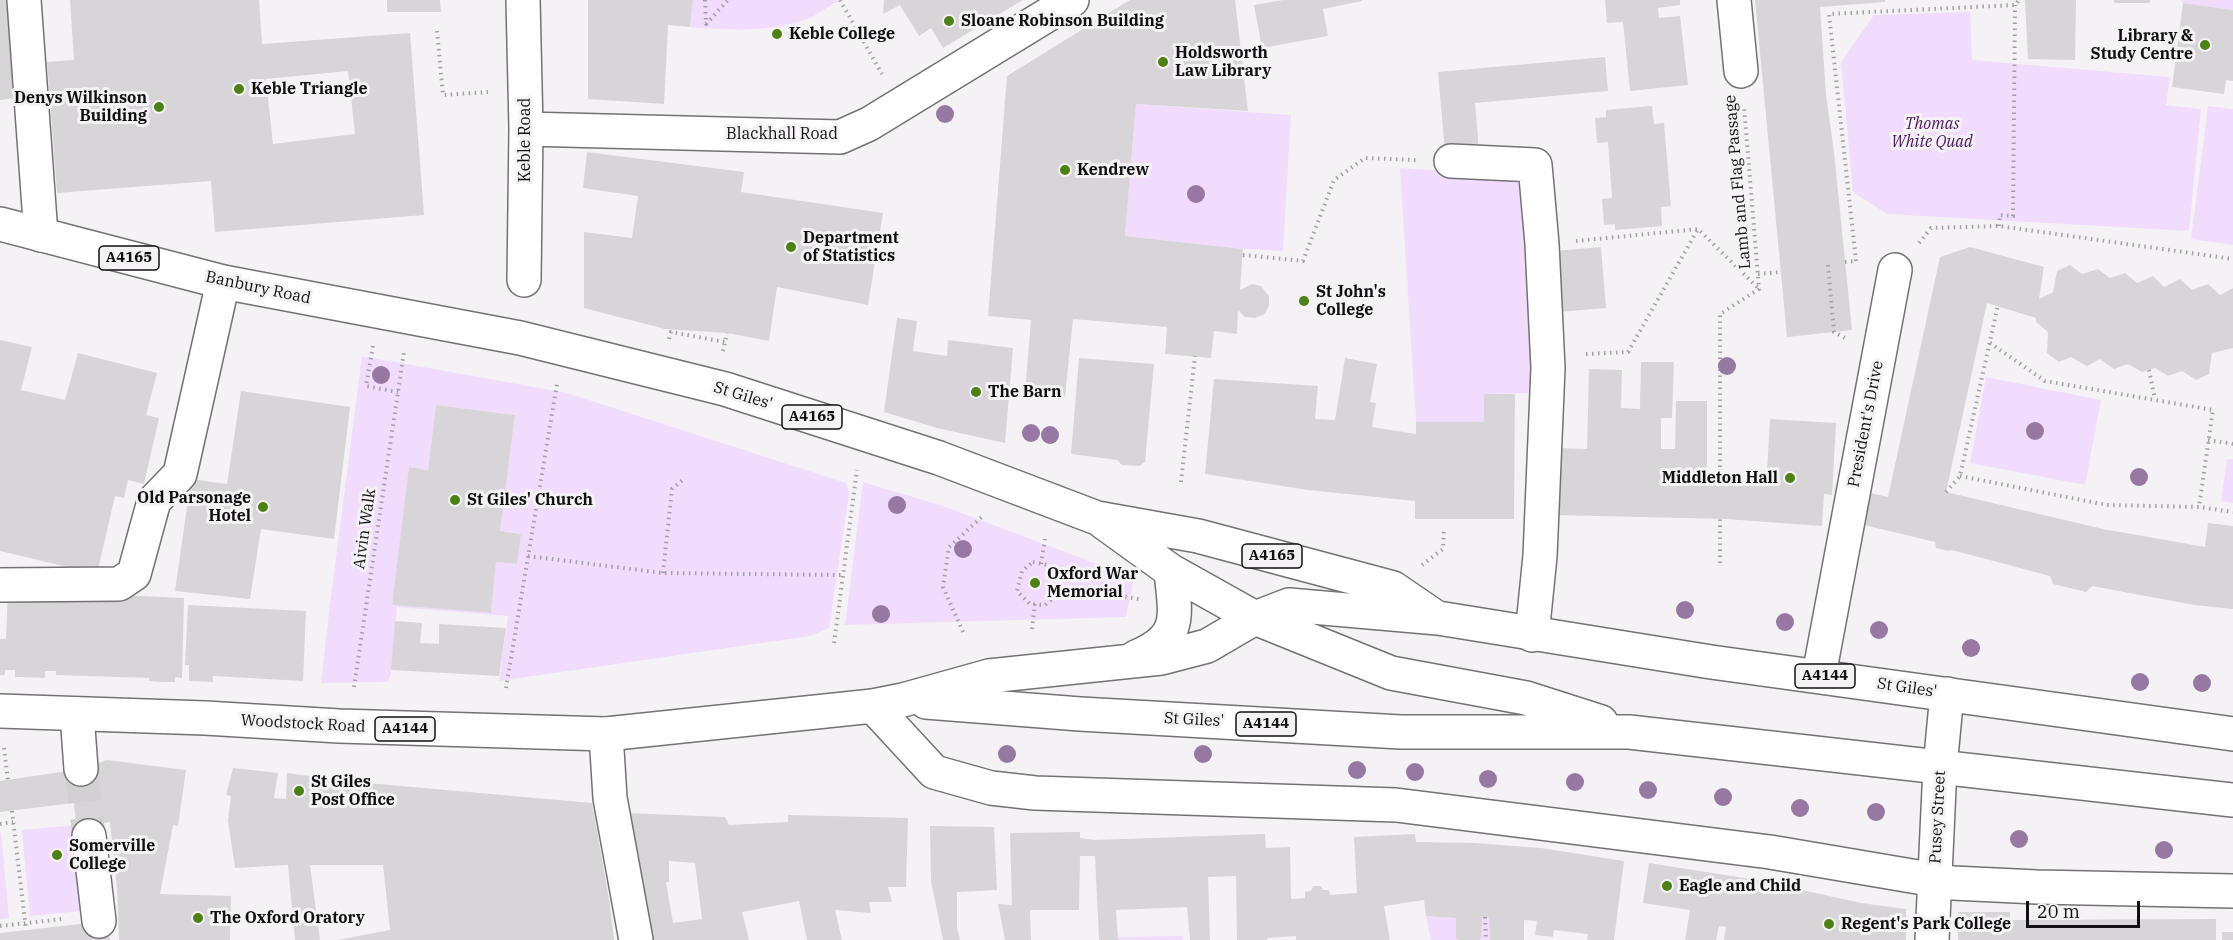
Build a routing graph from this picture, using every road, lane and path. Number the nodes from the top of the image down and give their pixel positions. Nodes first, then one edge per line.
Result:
1 (24, 0) edge
2 (523, 0) edge
3 (705, 0) edge
4 (728, 0) edge
5 (840, 0) edge
6 (1072, 0) edge
7 (1734, 0) edge
8 (2019, 0) edge
9 (2015, 5) junction
10 (437, 31) dead end
11 (1741, 71) joint
12 (887, 82) dead end
13 (525, 90) junction
14 (526, 129) junction
15 (1451, 161) joint
16 (0, 224) edge
17 (1999, 226) junction
18 (1698, 229) junction
19 (42, 236) junction
20 (1542, 244) junction
21 (1243, 255) dead end
22 (2233, 259) edge
23 (1845, 262) dead end
24 (1828, 265) dead end
25 (1894, 270) joint
26 (1779, 272) dead end
27 (1758, 274) junction
28 (524, 280) dead end
29 (223, 282) junction
30 (1759, 289) junction
31 (1998, 305) dead end
32 (727, 333) dead end
33 (520, 338) joint
34 (678, 342) dead end
35 (1989, 343) junction
36 (373, 346) dead end
37 (404, 351) dead end
38 (1586, 354) dead end
39 (1879, 355) junction
40 (1195, 356) dead end
41 (2149, 370) dead end
42 (558, 381) dead end
43 (398, 392) junction
44 (2155, 399) junction
45 (2208, 440) junction
46 (2233, 444) edge
47 (857, 470) dead end
48 (1960, 476) junction
49 (685, 478) dead end
50 (1181, 482) dead end
51 (1720, 485) dead end
52 (1946, 492) dead end
53 (2199, 507) junction
54 (2233, 512) edge
55 (985, 514) dead end
56 (1097, 518) junction
57 (1720, 519) dead end
58 (1444, 528) dead end
59 (1045, 539) dead end
60 (528, 556) junction
61 (1719, 563) dead end
62 (1041, 564) junction
63 (1170, 571) junction
64 (663, 573) junction
65 (842, 575) junction
66 (0, 585) edge
67 (1060, 586) junction
68 (1393, 588) junction
69 (1149, 601) dead end
70 (1035, 604) junction
71 (1255, 618) junction
72 (1438, 618) junction
73 (1032, 629) dead end
74 (963, 632) dead end
75 (1532, 634) junction
76 (834, 643) dead end
77 (1120, 664) junction
78 (1819, 675) junction
79 (354, 687) dead end
80 (506, 688) dead end
81 (1947, 694) junction
82 (888, 703) junction
83 (77, 714) junction
84 (2, 725) edge
85 (1629, 732) junction
86 (606, 734) junction
87 (2233, 734) edge
88 (1940, 767) junction
89 (81, 769) tunnel mouth
90 (8, 781) dead end
91 (2233, 800) edge
92 (12, 811) dead end
93 (13, 822) junction
94 (0, 824) edge
95 (89, 836) tunnel mouth
96 (1935, 880) junction
97 (2233, 891) edge
98 (1485, 917) dead end
99 (99, 919) joint
100 (25, 923) junction
101 (0, 926) edge
102 (26, 930) dead end
103 (636, 940) edge
104 (1486, 940) edge
105 (1932, 940) edge

1 - 19 main road
2 - 13 main road, Keble Road
3 - 4 path
5 - 12 path
6 - 14 main road, Blackhall Road
7 - 11 main road
8 - 9 path
9 - 17 path
9 - 23 path
10 - 13 path
11 - 27 path, Lamb and Flag Passage
13 - 14 main road, Keble Road
14 - 28 main road, Keble Road
15 - 20 main road
15 - 21 path
16 - 19 main road, Banbury Road / A4165
17 - 22 path
17 - 25 path
18 - 20 path
18 - 30 path
18 - 38 path
19 - 29 main road, Banbury Road / A4165
20 - 75 main road
24 - 39 path
25 - 39 main road, President's Drive
26 - 27 path
27 - 30 path, Lamb and Flag Passage
29 - 33 main road, Banbury Road / A4165
29 - 66 main road
30 - 51 path, Lamb and Flag Passage
31 - 35 path
32 - 34 path
33 - 56 main road, St Giles' / A4165
35 - 44 path
35 - 48 path
36 - 43 path
37 - 43 path, Aivin Walk
39 - 78 main road, President's Drive
40 - 50 path
41 - 44 path
42 - 60 path
43 - 79 path, Aivin Walk
44 - 45 path
45 - 46 path
45 - 53 path
47 - 65 path
48 - 52 path
48 - 53 path
49 - 64 path
53 - 54 path
55 - 74 path
56 - 63 main road, St Giles' / A4165
56 - 68 main road, St Giles' / A4165
57 - 61 path
58 - 68 path
59 - 62 path
60 - 64 path
60 - 80 path
62 - 67 path
62 - 70 path
63 - 71 main road, St Giles' / A4144
63 - 77 main road, A4144
64 - 65 path
65 - 76 path
67 - 69 path
67 - 70 path
68 - 72 main road, St Giles' / A4165
70 - 73 path
71 - 72 main road, St Giles' / A4144
71 - 77 main road, St Giles' / A4144
71 - 85 main road, St Giles' / A4144
72 - 75 main road, St Giles' / A4144
75 - 78 main road, St Giles' / A4144
77 - 82 main road, St Giles' / A4144
78 - 81 main road, St Giles' / A4144
81 - 87 main road, St Giles' / A4144
81 - 88 main road, Pusey Street
82 - 85 main road, St Giles' / A4144
82 - 86 main road, St Giles' / A4144
82 - 96 main road
83 - 84 main road, Woodstock Road / A4144
83 - 86 main road, Woodstock Road / A4144
83 - 89 main road
84 - 90 path
85 - 88 main road, St Giles' / A4144
86 - 103 main road
88 - 91 main road, St Giles' / A4144
88 - 96 main road, Pusey Street
92 - 93 path
93 - 94 path
93 - 100 path
95 - 99 main road
96 - 97 main road
96 - 105 main road, Pusey Street
98 - 104 path
99 - 100 path
100 - 101 path
100 - 102 path

